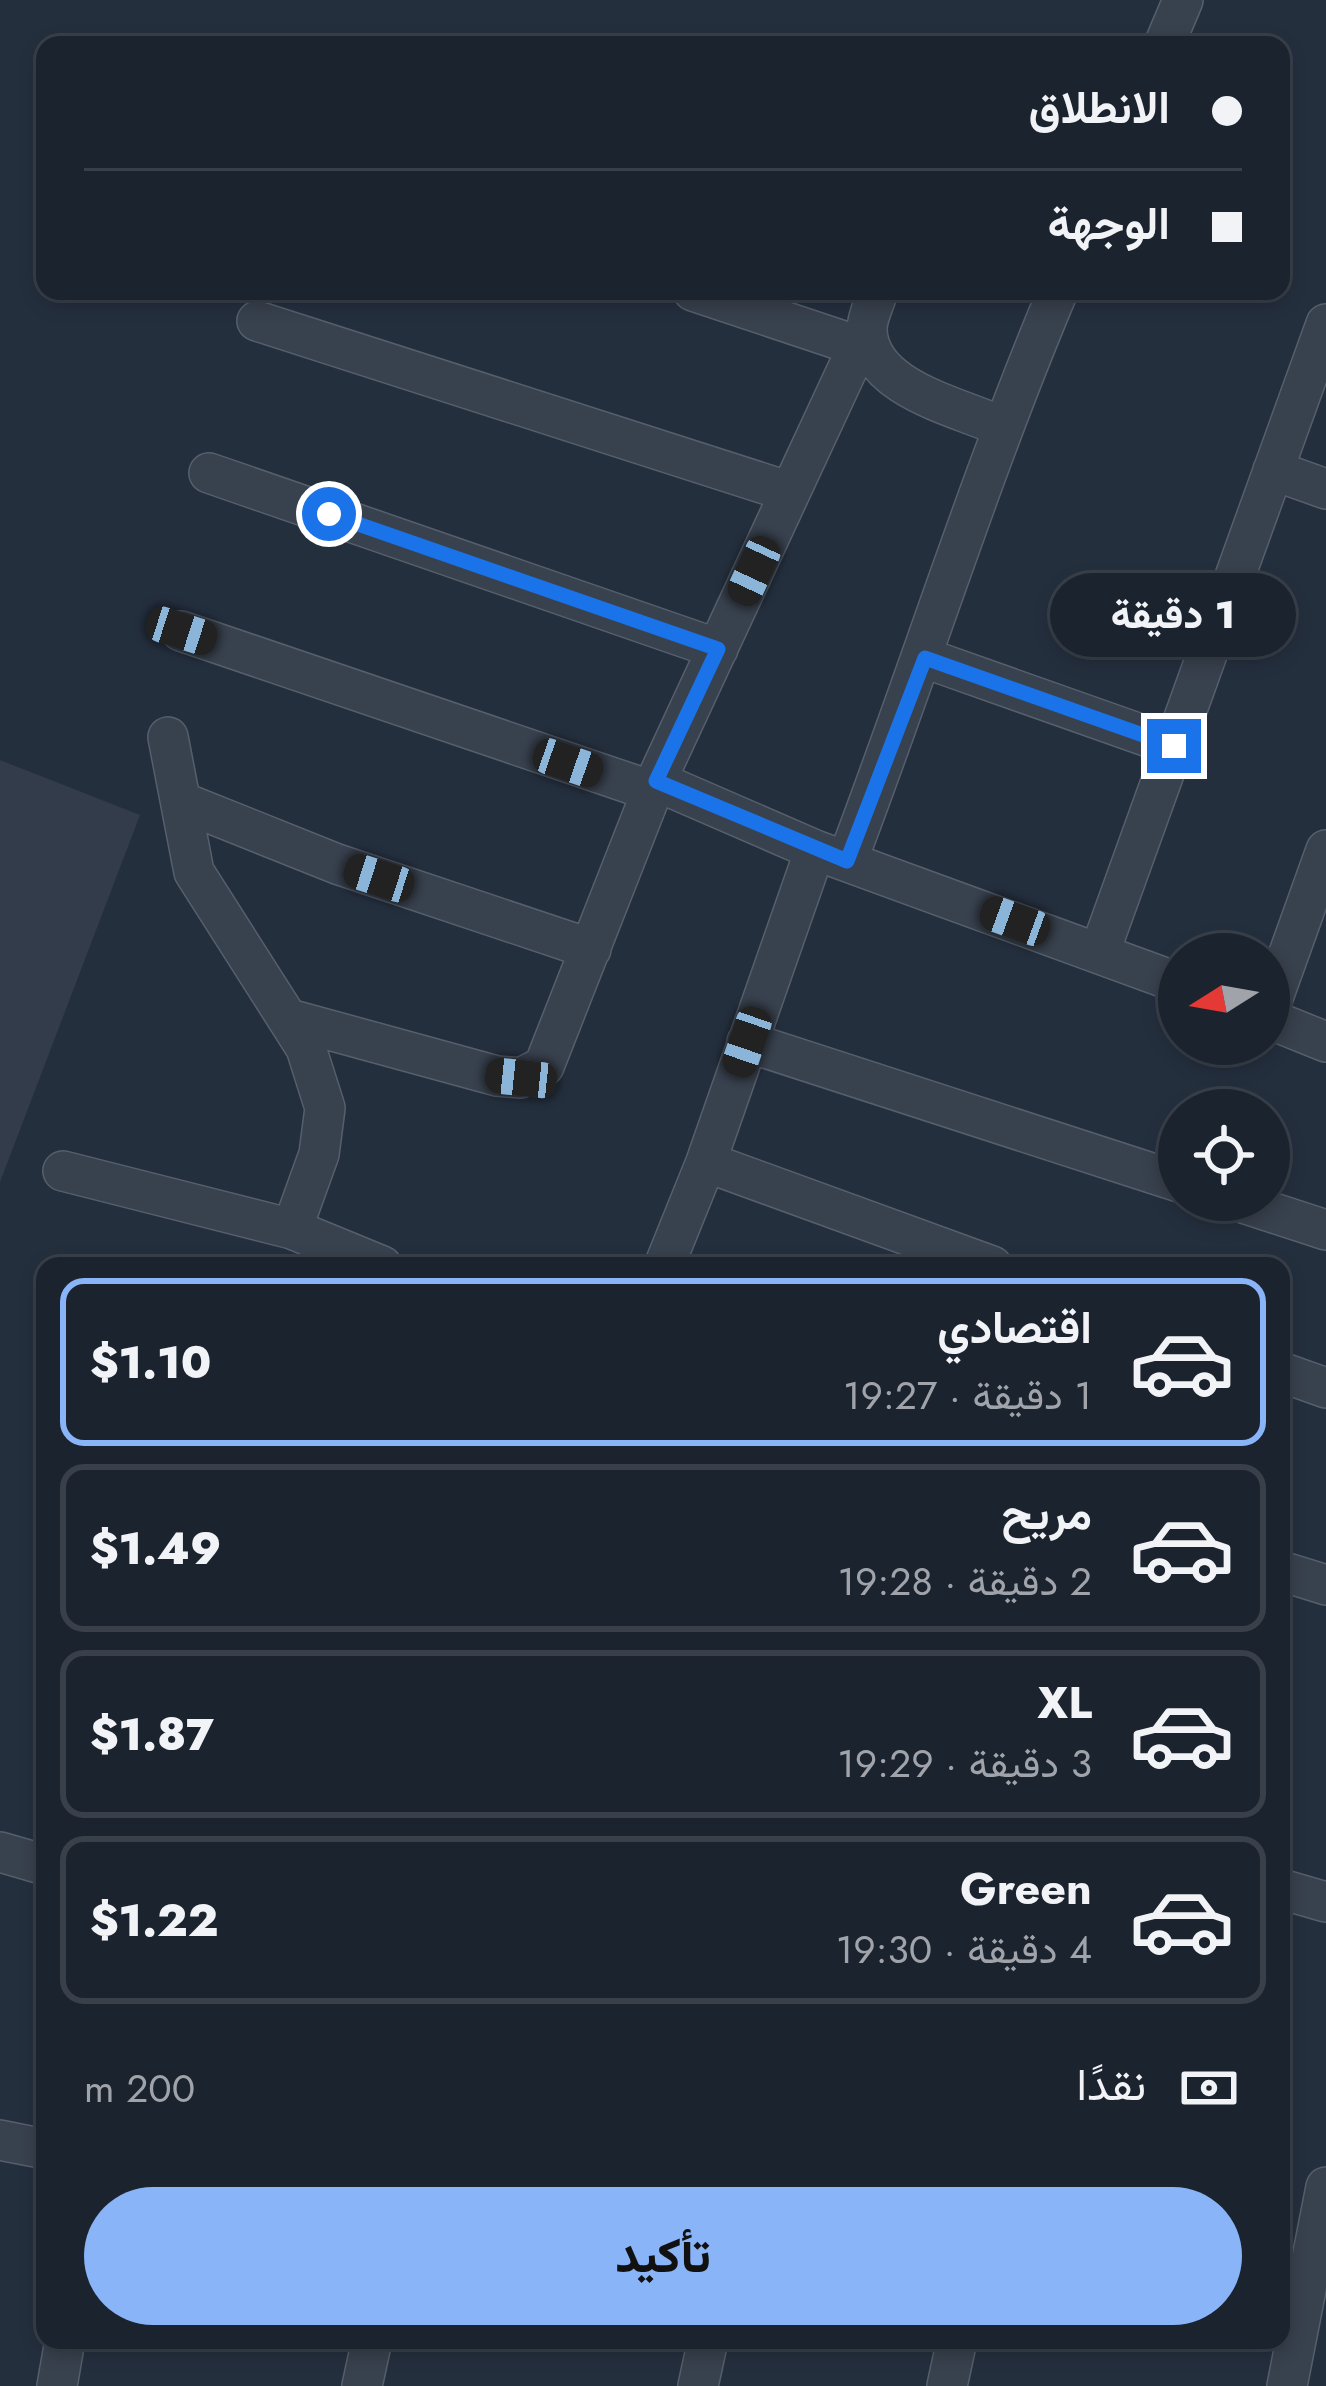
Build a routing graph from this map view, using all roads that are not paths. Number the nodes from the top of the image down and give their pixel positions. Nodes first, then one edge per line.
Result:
1 (1183, 0) edge
2 (1168, 36) edge
3 (746, 300) edge
4 (1054, 300) edge
5 (257, 321) dead end
6 (868, 321) edge
7 (1326, 324) edge
8 (1000, 426) junction
9 (1274, 470) junction
10 (209, 473) dead end
11 (1326, 489) edge
12 (790, 492) junction
13 (182, 631) dead end
14 (718, 649) junction
15 (925, 658) junction
16 (167, 737) dead end
17 (1174, 746) junction
18 (654, 786) junction
19 (182, 802) junction
20 (1326, 850) edge
21 (831, 856) junction
22 (591, 949) junction
23 (1290, 950) edge
24 (1100, 951) junction
25 (1158, 974) edge
26 (289, 1019) junction
27 (1290, 1027) edge
28 (747, 1042) junction
29 (1326, 1042) edge
30 (706, 1162) junction
31 (63, 1171) dead end
32 (1158, 1175) edge
33 (1290, 1218) edge
34 (1326, 1230) edge
35 (310, 1246) edge
36 (350, 1257) edge
37 (668, 1257) edge
38 (967, 1257) edge
39 (1290, 1375) edge
40 (1326, 1388) edge
41 (1290, 1573) edge
42 (1326, 1585) edge
43 (0, 1852) edge
44 (36, 1862) edge
45 (1290, 1892) edge
46 (1326, 1902) edge
47 (0, 2140) edge
48 (36, 2147) edge
49 (1326, 2187) edge
50 (63, 2349) edge
51 (370, 2349) edge
52 (706, 2349) edge
53 (955, 2349) edge
54 (57, 2386) edge
55 (362, 2386) edge
56 (698, 2386) edge
57 (946, 2386) edge
58 (1287, 2386) edge

1 - 2 street
3 - 6 street
4 - 8 street
5 - 12 street
6 - 8 street
6 - 12 street
7 - 9 street
8 - 15 street
9 - 11 street
9 - 17 street
10 - 14 street
12 - 14 street
13 - 18 street
14 - 18 street
15 - 17 street
15 - 21 street
16 - 19 street
17 - 24 street
18 - 21 street
18 - 22 street
19 - 22 street
19 - 26 street
20 - 23 street
21 - 24 street
21 - 28 street
22 - 26 street
24 - 25 street
26 - 35 street
27 - 29 street
28 - 30 street
28 - 32 street
30 - 37 street
30 - 38 street
31 - 35 street
33 - 34 street
35 - 36 street
39 - 40 street
41 - 42 street
43 - 44 street
45 - 46 street
47 - 48 street
49 - 58 street
50 - 54 street
51 - 55 street
52 - 56 street
53 - 57 street

